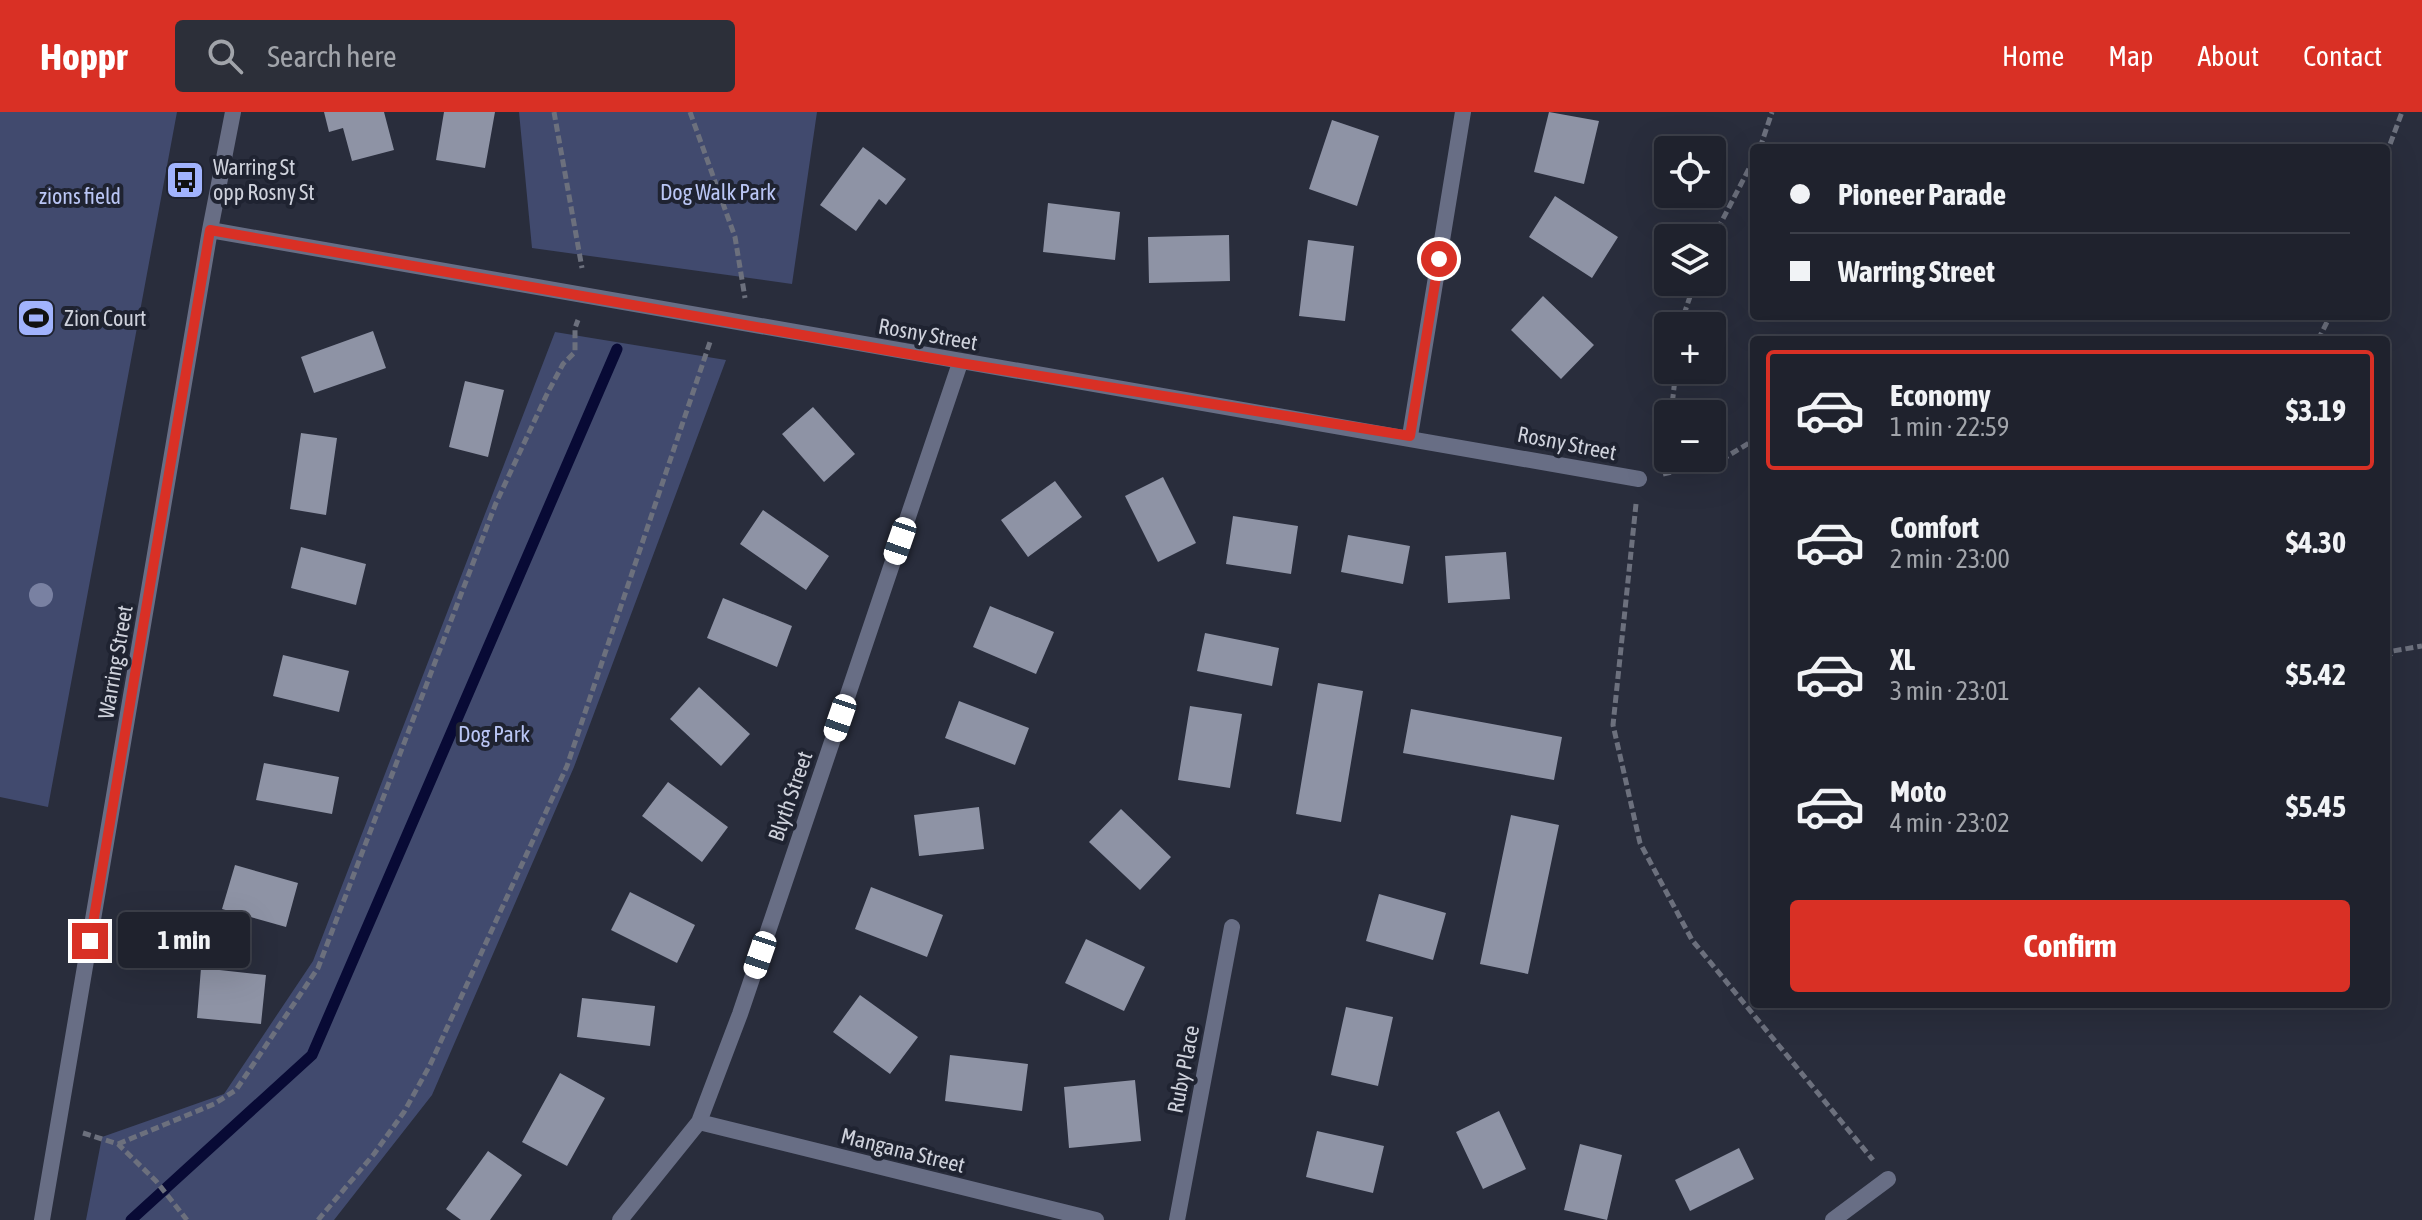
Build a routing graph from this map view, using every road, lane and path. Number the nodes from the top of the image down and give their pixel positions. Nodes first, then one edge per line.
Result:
1 (233, 112) edge
2 (554, 112) edge
3 (690, 112) edge
4 (1463, 112) edge
5 (1772, 112) edge
6 (2402, 112) edge
7 (1761, 144) edge
8 (2390, 144) edge
9 (1750, 167) edge
10 (1720, 224) edge
11 (210, 230) junction
12 (588, 298) junction
13 (717, 318) junction
14 (750, 323) junction
15 (960, 363) junction
16 (1410, 436) junction
17 (1750, 442) edge
18 (1639, 479) junction
19 (2422, 646) edge
20 (2390, 655) edge
21 (1232, 927) dead end
22 (699, 1122) junction
23 (59, 1126) junction
24 (118, 1144) junction
25 (1888, 1179) joint
26 (42, 1220) edge
27 (187, 1220) edge
28 (318, 1220) edge
29 (620, 1220) edge
30 (1096, 1220) edge
31 (1177, 1220) edge
32 (1833, 1220) edge

1 - 11 street, Warring Street
2 - 12 path
3 - 14 path
4 - 16 street
5 - 7 path
6 - 8 path
9 - 10 path
11 - 12 street, Rosny Street
11 - 23 street, Warring Street
12 - 13 street, Rosny Street
12 - 24 path
13 - 14 street, Rosny Street
13 - 28 path
14 - 15 street, Rosny Street
15 - 16 street, Rosny Street
15 - 22 street, Blyth Street
16 - 18 street, Rosny Street
17 - 18 path
18 - 25 path
19 - 20 path
21 - 31 street, Ruby Place
22 - 29 street, Blyth Street
22 - 30 street, Mangana Street
23 - 24 path
23 - 26 street, Warring Street
24 - 27 path
25 - 32 street

